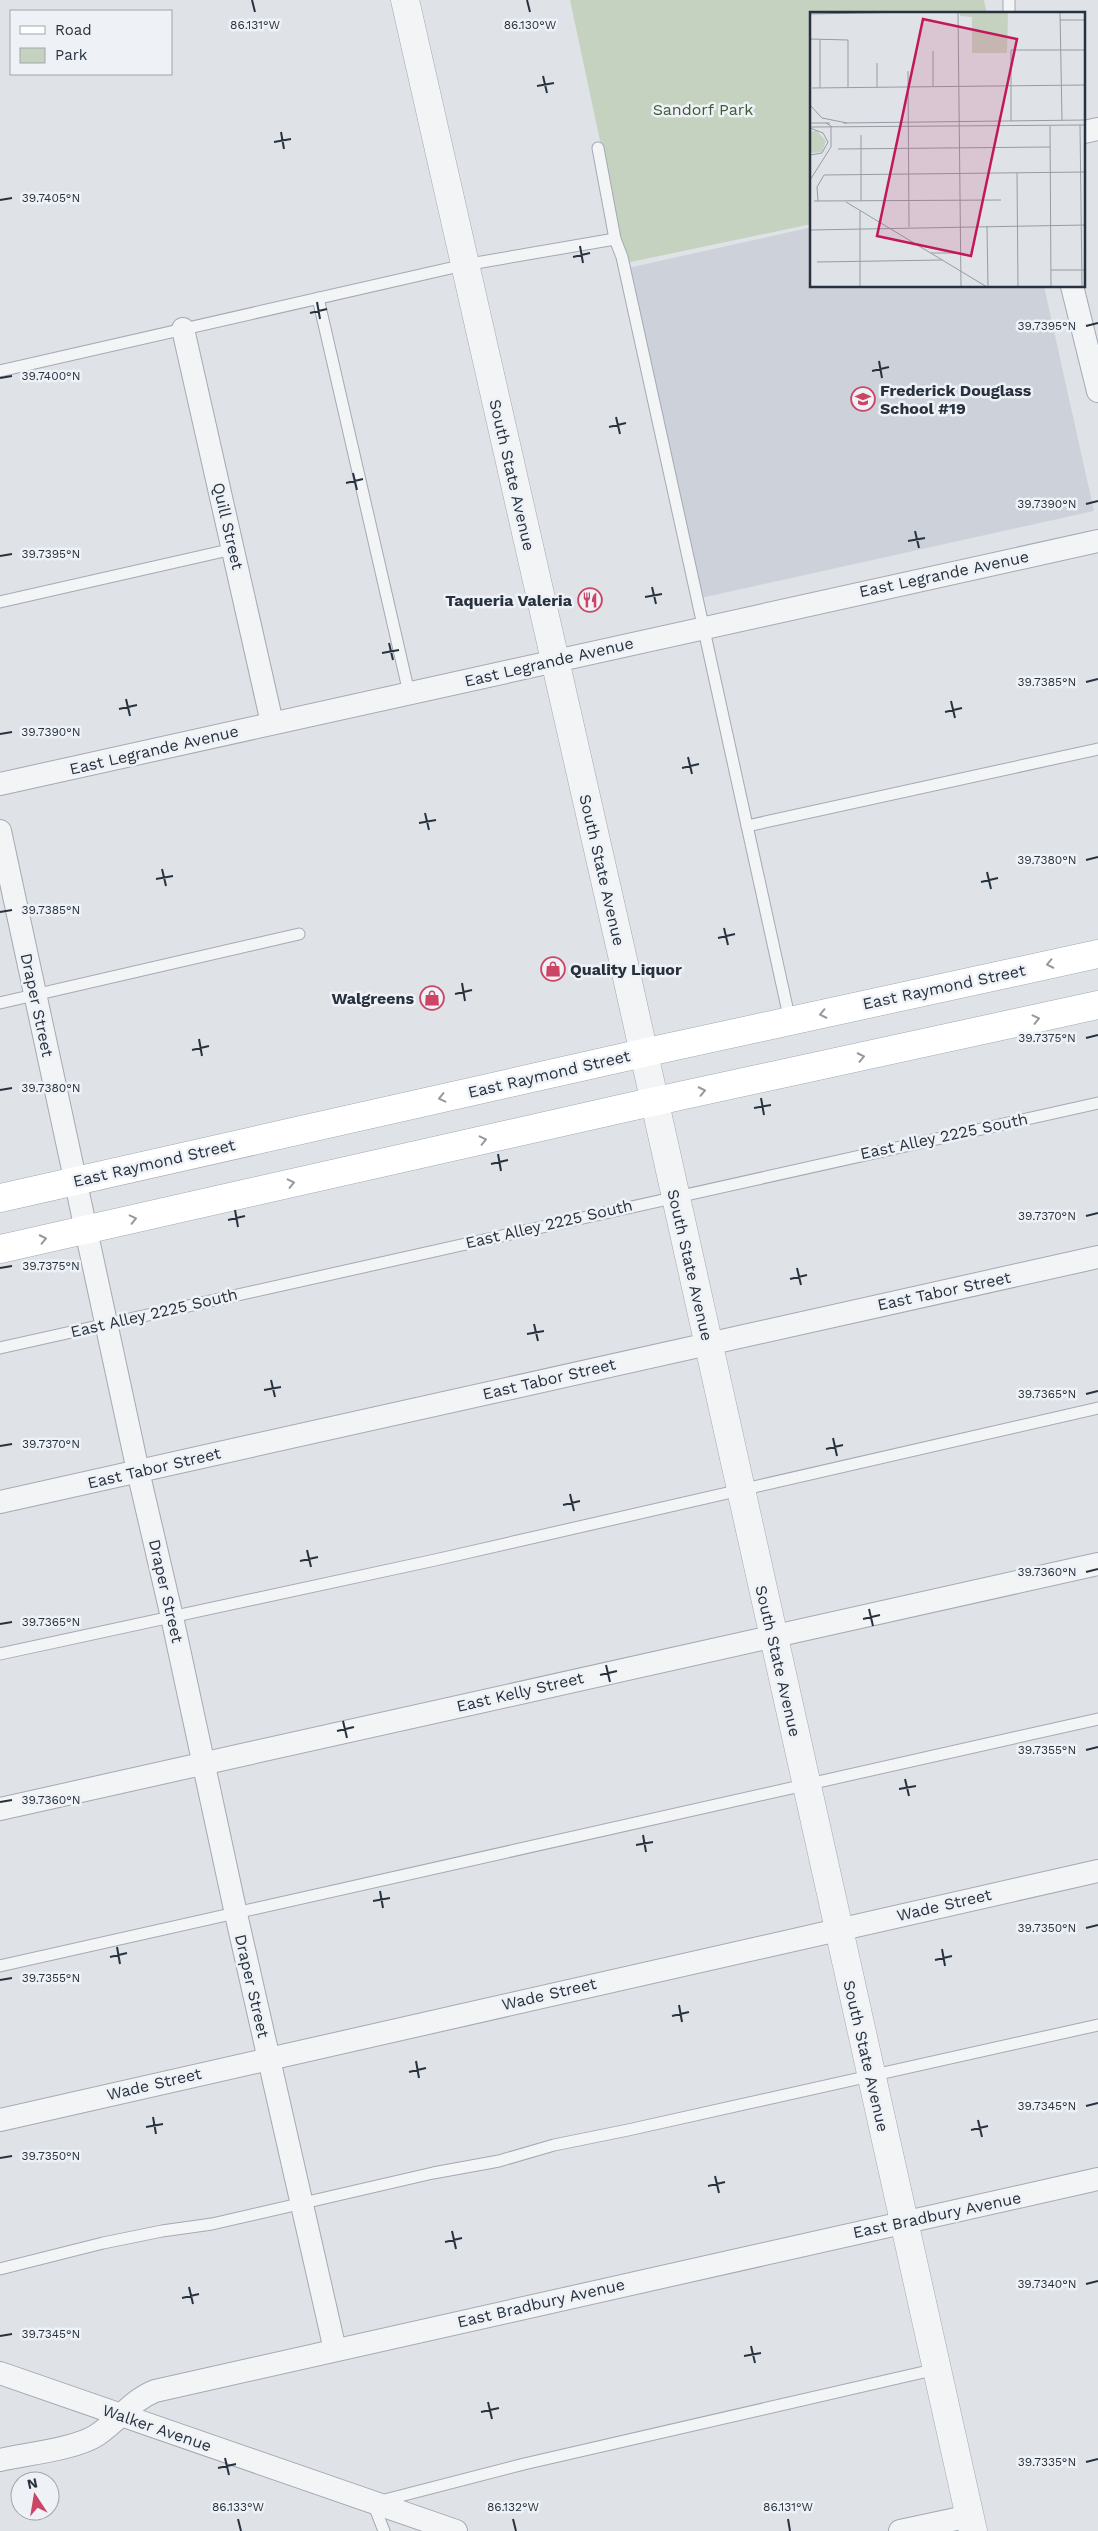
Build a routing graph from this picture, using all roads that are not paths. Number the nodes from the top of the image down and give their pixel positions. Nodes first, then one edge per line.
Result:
1 (405, 0) edge
2 (598, 148) dead end
3 (615, 239) junction
4 (464, 265) junction
5 (1073, 288) edge
6 (318, 298) junction
7 (183, 328) junction
8 (1091, 334) edge
9 (0, 371) edge
10 (1098, 391) edge
11 (1098, 541) edge
12 (233, 549) junction
13 (0, 602) edge
14 (704, 627) junction
15 (554, 660) junction
16 (410, 693) junction
17 (272, 723) junction
18 (1098, 749) edge
19 (0, 784) edge
20 (747, 826) junction
21 (0, 831) edge
22 (299, 934) dead end
23 (1098, 954) edge
24 (35, 995) junction
25 (0, 1003) edge
26 (1098, 1005) edge
27 (790, 1021) junction
28 (643, 1053) junction
29 (654, 1102) junction
30 (1098, 1102) edge
31 (75, 1181) junction
32 (674, 1196) junction
33 (0, 1198) edge
34 (85, 1230) junction
35 (0, 1248) edge
36 (1098, 1257) edge
37 (105, 1324) junction
38 (707, 1343) junction
39 (0, 1348) edge
40 (1098, 1408) edge
41 (138, 1471) junction
42 (740, 1490) junction
43 (0, 1502) edge
44 (1098, 1564) edge
45 (172, 1617) junction
46 (772, 1635) junction
47 (0, 1654) edge
48 (1098, 1719) edge
49 (203, 1764) junction
50 (805, 1784) junction
51 (0, 1810) edge
52 (1098, 1871) edge
53 (236, 1914) junction
54 (837, 1929) junction
55 (0, 1966) edge
56 (1098, 2025) edge
57 (268, 2058) junction
58 (870, 2077) junction
59 (0, 2120) edge
60 (1098, 2179) edge
61 (301, 2203) junction
62 (903, 2222) junction
63 (0, 2269) edge
64 (335, 2350) junction
65 (937, 2370) junction
66 (0, 2372) edge
67 (120, 2416) junction
68 (0, 2460) edge
69 (373, 2502) junction
70 (971, 2523) edge
71 (384, 2531) edge
72 (456, 2531) edge
73 (900, 2531) edge

1 - 4 street, South State Avenue
2 - 3 lane
3 - 4 lane
3 - 14 lane
4 - 6 lane
4 - 15 street, South State Avenue
5 - 8 street
6 - 7 lane
6 - 16 lane
7 - 9 lane
7 - 12 street, Quill Street
8 - 10 street
11 - 14 street, East Legrande Avenue
12 - 13 lane
12 - 17 street, Quill Street
14 - 15 street, East Legrande Avenue
14 - 20 lane
15 - 16 street, East Legrande Avenue
15 - 28 street, South State Avenue
16 - 17 street, East Legrande Avenue
17 - 19 street, East Legrande Avenue
18 - 20 lane
20 - 27 lane
21 - 24 street, Draper Street
22 - 24 lane
23 -> 27 main road, East Raymond Street
24 - 25 lane
24 - 31 street, Draper Street
29 -> 26 main road
27 - 28 main road, East Raymond Street
28 - 29 street, South State Avenue
28 -> 31 main road, East Raymond Street
29 - 32 street, South State Avenue
34 -> 29 main road
30 - 32 lane, East Alley 2225 South
31 - 33 main road, East Raymond Street
31 - 34 street, Draper Street
32 - 37 lane, East Alley 2225 South
32 - 38 street, South State Avenue
35 -> 34 main road
34 - 37 street, Draper Street
36 - 38 street, East Tabor Street
37 - 39 lane, East Alley 2225 South
37 - 41 street, Draper Street
38 - 41 street, East Tabor Street
38 - 42 street, South State Avenue
40 - 42 lane
41 - 43 street, East Tabor Street
41 - 45 street, Draper Street
42 - 45 lane
42 - 46 street, South State Avenue
44 - 46 street, East Kelly Street
45 - 47 lane
45 - 49 street, Draper Street
46 - 49 street, East Kelly Street
46 - 50 street, South State Avenue
48 - 50 lane
49 - 51 street, East Kelly Street
49 - 53 street, Draper Street
50 - 53 lane
50 - 54 street, South State Avenue
52 - 54 street, Wade Street
53 - 55 lane
53 - 57 street, Draper Street
54 - 57 street, Wade Street
54 - 58 street, South State Avenue
56 - 58 lane
57 - 59 street, Wade Street
57 - 61 street, Draper Street
58 - 61 lane
58 - 62 street, South State Avenue
60 - 62 street, East Bradbury Avenue
61 - 63 lane
61 - 64 street, Draper Street
62 - 64 street, East Bradbury Avenue
62 - 65 street, South State Avenue
64 - 67 street, East Bradbury Avenue
65 - 69 lane
65 - 70 street, South State Avenue
66 - 67 street, Walker Avenue
67 - 68 street, East Bradbury Avenue
67 - 69 street, Walker Avenue
69 - 71 lane
69 - 72 street, Walker Avenue
70 - 73 street

